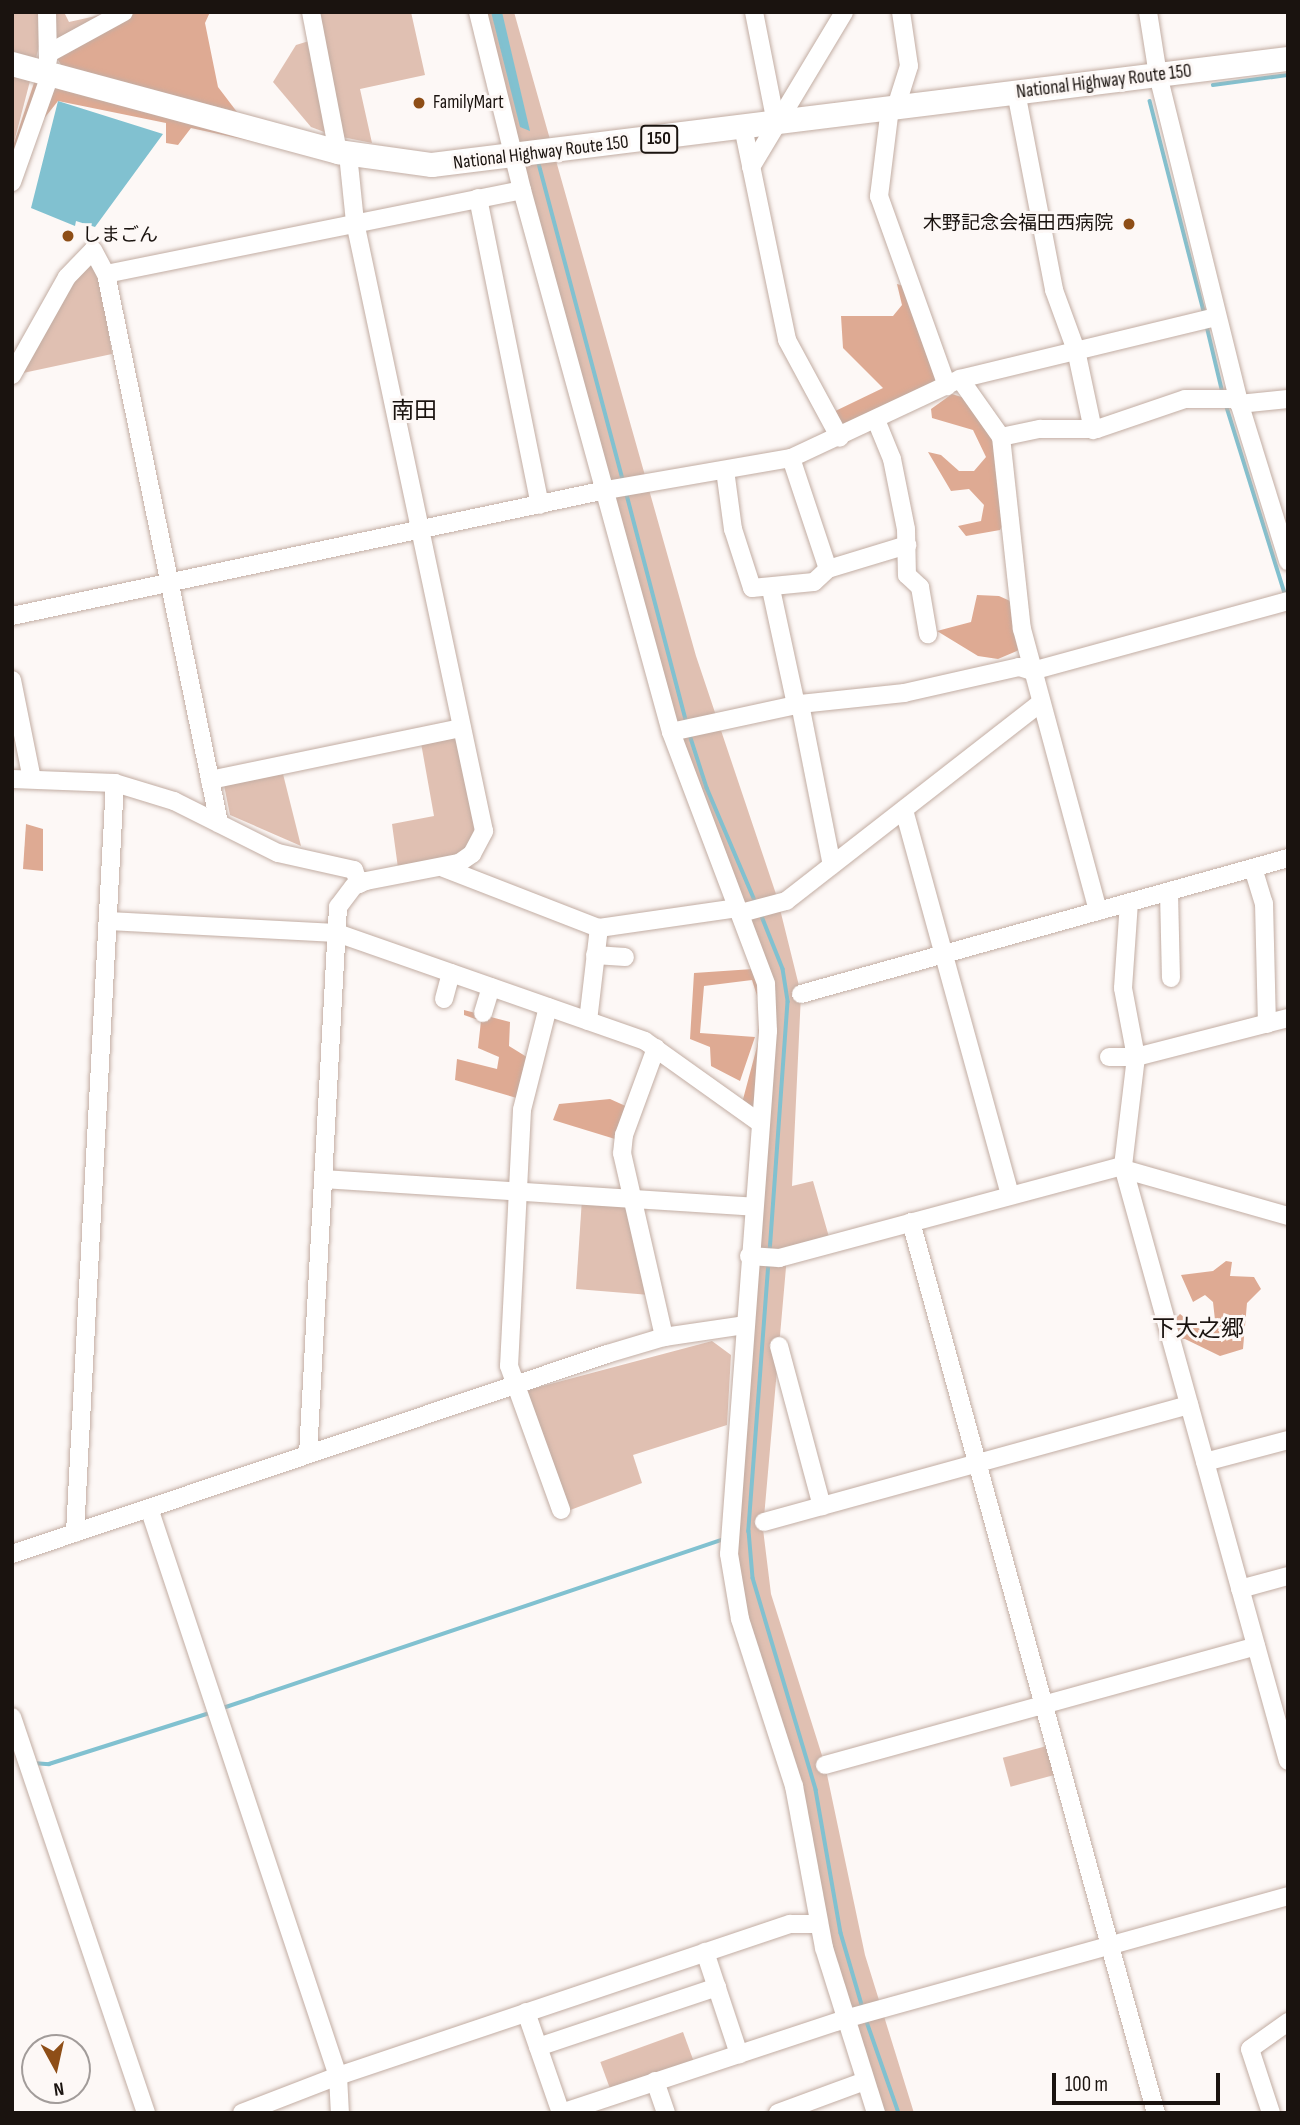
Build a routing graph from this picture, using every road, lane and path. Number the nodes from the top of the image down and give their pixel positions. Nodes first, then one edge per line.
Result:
1 (47, 12) edge
2 (124, 12) edge
3 (311, 12) edge
4 (478, 12) edge
5 (754, 12) edge
6 (844, 12) edge
7 (901, 12) edge
8 (1147, 12) edge
9 (1288, 59) edge
10 (12, 64) edge
11 (46, 68) junction
12 (1158, 75) junction
13 (1016, 92) junction
14 (893, 108) junction
15 (776, 123) junction
16 (743, 127) junction
17 (343, 153) junction
18 (516, 157) junction
19 (751, 167) junction
20 (12, 182) edge
21 (522, 190) junction
22 (478, 198) junction
23 (355, 222) junction
24 (106, 274) junction
25 (1217, 317) junction
26 (1076, 350) junction
27 (13, 373) edge
28 (954, 383) junction
29 (1288, 399) edge
30 (1239, 402) junction
31 (876, 421) junction
32 (1093, 430) junction
33 (1001, 436) junction
34 (840, 438) junction
35 (791, 458) junction
36 (725, 470) junction
37 (606, 490) junction
38 (540, 505) junction
39 (420, 530) junction
40 (906, 545) junction
41 (1288, 561) edge
42 (828, 569) junction
43 (170, 582) junction
44 (771, 589) junction
45 (1288, 601) edge
46 (12, 616) edge
47 (928, 634) dead end
48 (1032, 671) junction
49 (12, 680) edge
50 (1041, 703) junction
51 (798, 705) junction
52 (462, 728) junction
53 (675, 731) junction
54 (12, 779) edge
55 (33, 779) junction
56 (211, 780) junction
57 (115, 783) junction
58 (904, 810) junction
59 (219, 823) junction
60 (1288, 858) edge
61 (832, 865) junction
62 (444, 868) junction
63 (1254, 868) junction
64 (359, 884) junction
65 (1168, 892) junction
66 (1129, 903) junction
67 (740, 910) junction
68 (1097, 911) junction
69 (107, 921) junction
70 (599, 929) junction
71 (337, 933) junction
72 (590, 953) junction
73 (944, 954) junction
74 (625, 957) dead end
75 (451, 973) junction
76 (1171, 978) dead end
77 (491, 987) junction
78 (801, 994) dead end
79 (444, 999) dead end
80 (548, 1007) junction
81 (483, 1013) dead end
82 (1288, 1018) edge
83 (588, 1021) junction
84 (1267, 1024) junction
85 (656, 1048) junction
86 (1110, 1057) dead end
87 (1136, 1057) junction
88 (760, 1123) junction
89 (1123, 1168) junction
90 (324, 1179) junction
91 (517, 1191) junction
92 (1010, 1195) junction
93 (633, 1199) junction
94 (753, 1207) junction
95 (1288, 1216) edge
96 (911, 1222) junction
97 (752, 1256) junction
98 (744, 1325) junction
99 (664, 1337) junction
100 (779, 1346) dead end
101 (516, 1384) junction
102 (1189, 1405) junction
103 (1288, 1440) edge
104 (308, 1454) junction
105 (977, 1462) junction
106 (1205, 1462) junction
107 (822, 1506) junction
108 (149, 1508) junction
109 (561, 1510) dead end
110 (764, 1522) dead end
111 (75, 1533) junction
112 (12, 1554) edge
113 (1288, 1576) edge
114 (1240, 1589) junction
115 (1256, 1646) junction
116 (1280, 1701) edge
117 (1044, 1704) junction
118 (12, 1717) edge
119 (1288, 1761) edge
120 (825, 1765) dead end
121 (1288, 1896) edge
122 (818, 1924) junction
123 (1110, 1944) junction
124 (705, 1952) junction
125 (717, 1987) junction
126 (526, 2012) junction
127 (848, 2018) junction
128 (1288, 2022) edge
129 (538, 2047) junction
130 (739, 2054) junction
131 (338, 2076) junction
132 (655, 2081) junction
133 (865, 2081) junction
134 (146, 2113) edge
135 (242, 2113) edge
136 (340, 2113) edge
137 (561, 2113) edge
138 (666, 2113) edge
139 (778, 2113) edge
140 (876, 2113) edge
141 (1156, 2113) edge
142 (1271, 2113) edge

1 - 11 street
2 - 11 street
3 - 17 street
4 - 18 street
5 - 15 street
6 - 15 street
7 - 14 street
8 - 12 street
9 - 12 highway, National Highway Route 150 / 150
10 - 11 highway, National Highway Route 150 / 150
11 - 17 highway, National Highway Route 150 / 150
11 - 20 street
12 - 13 highway, National Highway Route 150 / 150
12 - 25 street
13 - 14 highway, National Highway Route 150 / 150
13 - 26 street
14 - 15 highway, National Highway Route 150 / 150
14 - 28 street
15 - 16 highway, National Highway Route 150 / 150
15 - 19 street
16 - 18 highway, National Highway Route 150 / 150
16 - 19 street
17 - 18 highway, National Highway Route 150 / 150
17 - 23 street
18 - 21 street
19 - 34 street
21 - 22 street
21 - 37 street
22 - 23 street
22 - 38 street
23 - 24 street
23 - 39 street
24 - 27 street
24 - 43 street
25 - 26 street
25 - 30 street
26 - 28 street
26 - 32 street
28 - 31 street
28 - 33 street
29 - 30 street
30 - 32 street
30 - 41 street
31 - 34 street
31 - 40 street
32 - 33 street
33 - 48 street
34 - 35 street
35 - 36 street
35 - 42 street
36 - 37 street
36 - 44 street
37 - 38 street
37 - 53 street
38 - 39 street
39 - 43 street
39 - 52 street
40 - 42 street
40 - 47 street
42 - 44 street
43 - 46 street
43 - 56 street
44 - 51 street
45 - 48 street
48 - 50 street
48 - 51 street
49 - 55 street
50 - 58 street
50 - 68 street
51 - 53 street
51 - 61 street
52 - 56 street
52 - 62 street
53 - 67 street
54 - 55 street
55 - 57 street
56 - 59 street
57 - 59 street
57 - 69 street
58 - 61 street
58 - 73 street
59 - 64 street
60 - 63 street
61 - 67 street
62 - 64 street
62 - 70 street
63 - 65 street
63 - 84 street
64 - 71 street
65 - 66 street
65 - 76 street
66 - 68 street
66 - 87 street
67 - 70 street
67 - 88 street
68 - 73 street
69 - 71 street
69 - 111 street
70 - 72 street
71 - 75 street
71 - 90 street
72 - 74 street
72 - 83 street
73 - 78 street
73 - 92 street
75 - 77 street
75 - 79 street
77 - 80 street
77 - 81 street
80 - 83 street
80 - 91 street
82 - 84 street
83 - 85 street
84 - 87 street
85 - 88 street
85 - 93 street
86 - 87 street
87 - 89 street
88 - 94 street
89 - 92 street
89 - 95 street
89 - 102 street
90 - 91 street
90 - 104 street
91 - 93 street
91 - 101 street
92 - 96 street
93 - 94 street
93 - 99 street
94 - 97 street
96 - 97 street
96 - 105 street
97 - 98 street
98 - 99 street
98 - 122 street
99 - 101 street
100 - 107 street
101 - 104 street
101 - 109 street
102 - 105 street
102 - 106 street
103 - 106 street
104 - 108 street
105 - 107 street
105 - 117 street
106 - 114 street
107 - 110 street
108 - 111 street
108 - 131 street
111 - 112 street
113 - 114 street
114 - 115 street
115 - 116 street
115 - 117 street
116 - 119 street
117 - 120 street
117 - 123 street
118 - 134 street
121 - 123 street
122 - 124 street
122 - 127 street
123 - 127 street
123 - 141 street
124 - 125 street
124 - 126 street
125 - 129 street
125 - 130 street
126 - 129 street
126 - 131 street
127 - 130 street
127 - 133 street
128 - 142 street
129 - 137 street
130 - 132 street
131 - 135 street
131 - 136 street
132 - 137 street
132 - 138 street
133 - 139 street
133 - 140 street

